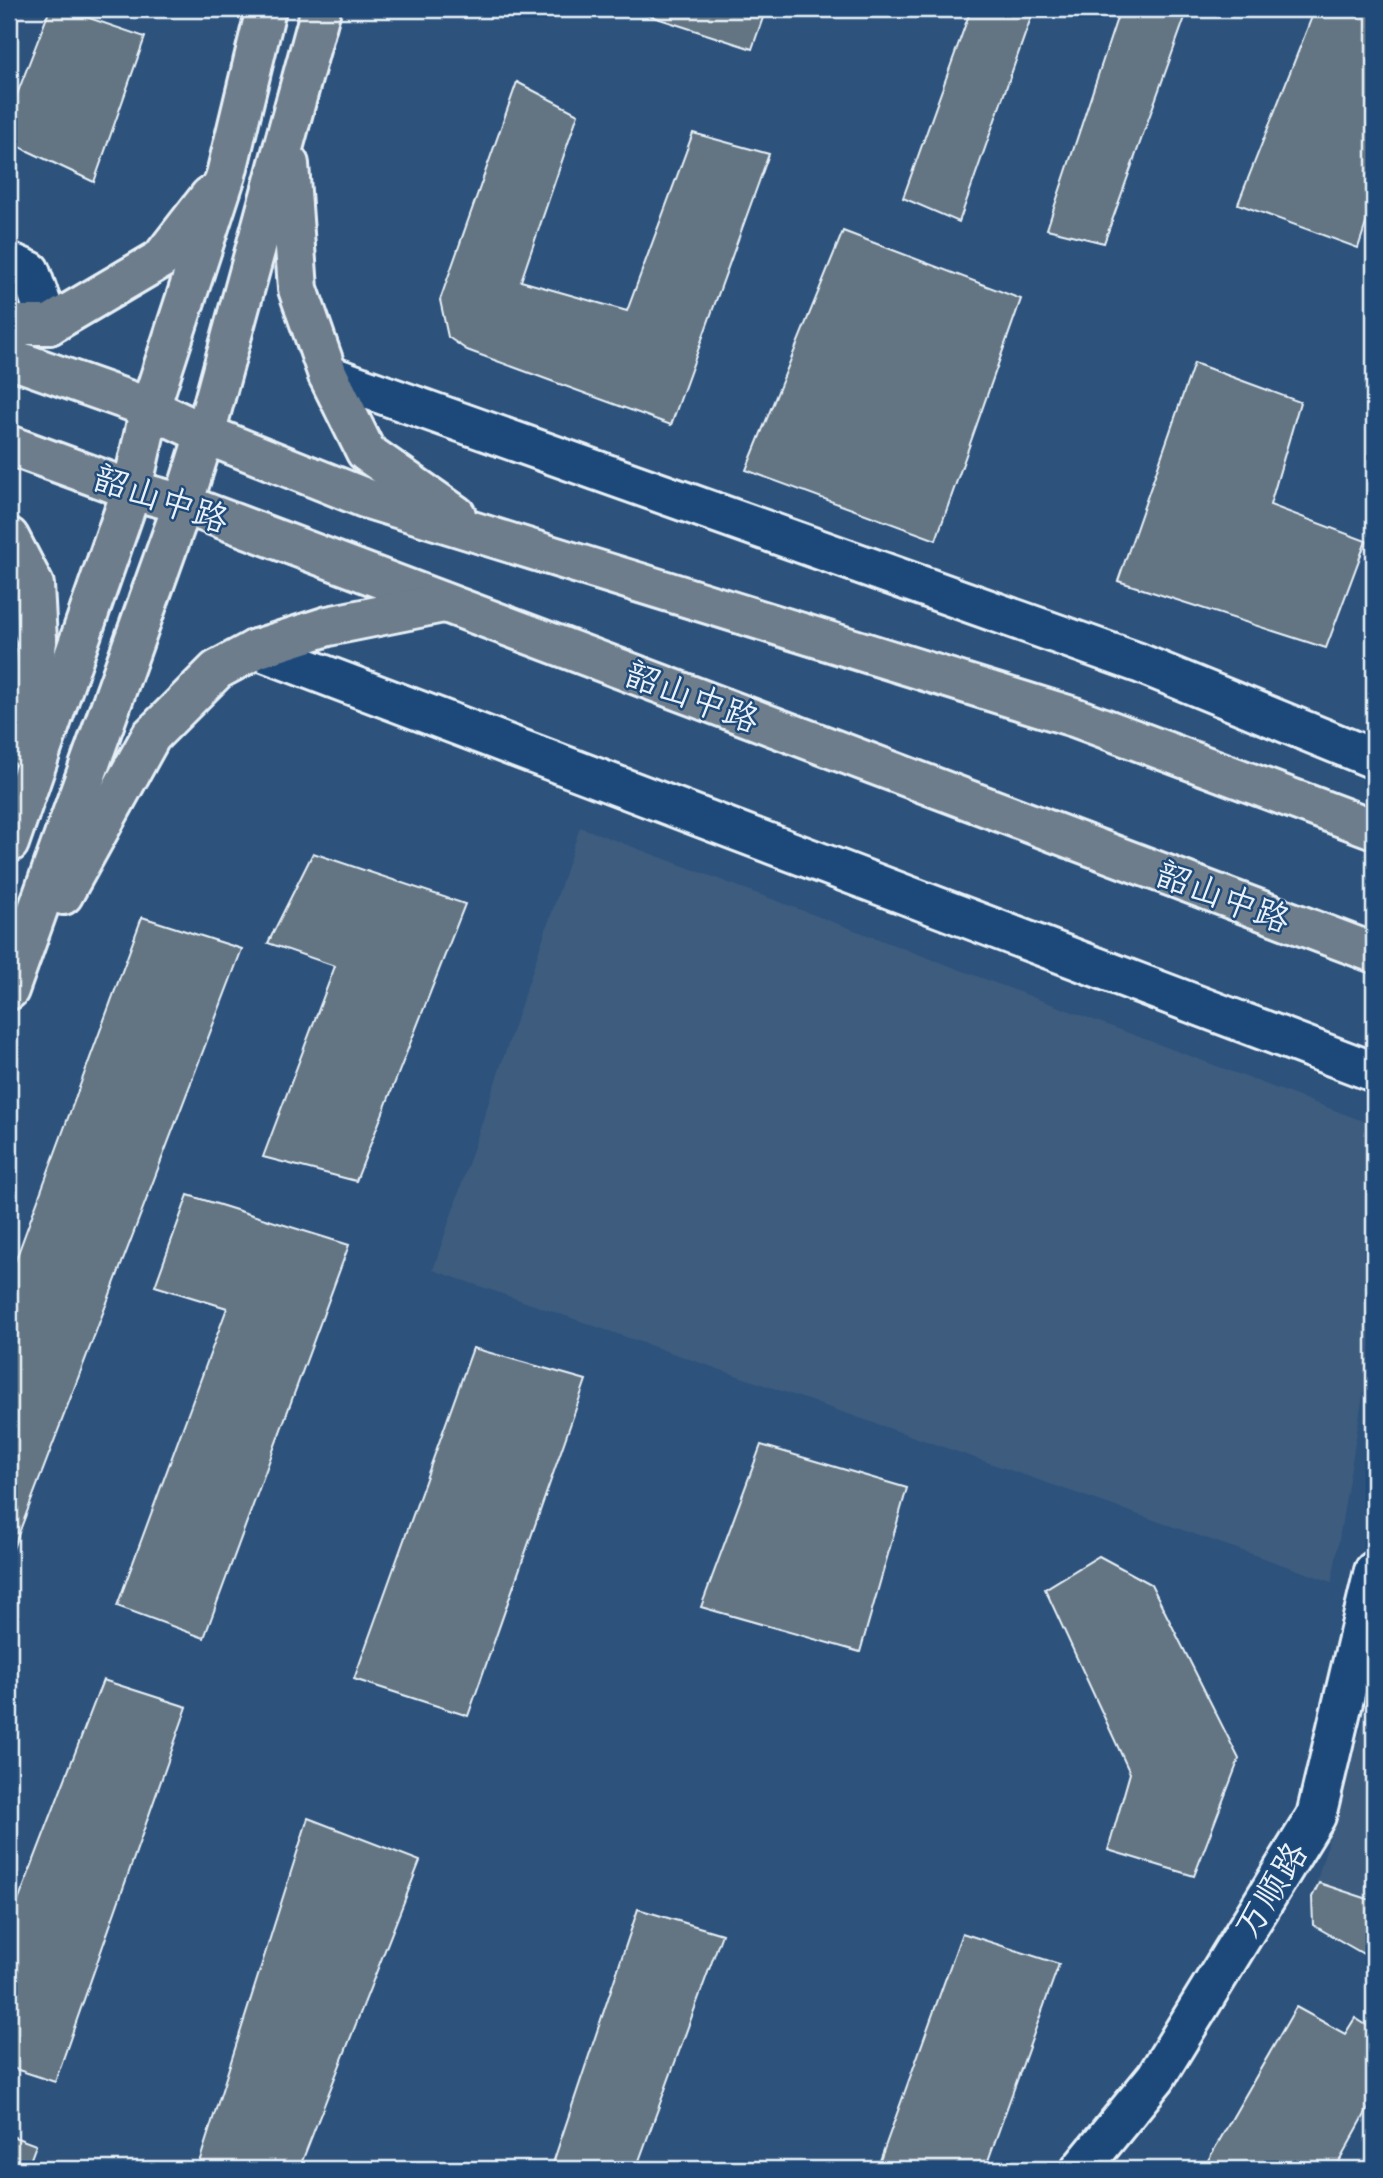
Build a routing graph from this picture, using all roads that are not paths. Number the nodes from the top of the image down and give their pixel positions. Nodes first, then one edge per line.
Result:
1 (267, 9) edge
2 (321, 9) edge
3 (286, 134) junction
4 (226, 175) junction
5 (9, 262) edge
6 (50, 325) junction
7 (9, 326) edge
8 (9, 358) edge
9 (328, 374) junction
10 (150, 408) junction
11 (205, 434) junction
12 (9, 444) edge
13 (132, 490) junction
14 (183, 504) junction
15 (482, 534) junction
16 (9, 537) edge
17 (9, 588) edge
18 (443, 603) junction
19 (37, 640) junction
20 (256, 649) junction
21 (1374, 759) edge
22 (15, 827) edge
23 (1374, 829) edge
24 (1374, 953) edge
25 (9, 991) edge
26 (1374, 1072) edge
27 (1374, 1571) edge
28 (1081, 2169) edge

1 - 4 main road
2 - 3 main road
3 - 9 main road
3 - 11 main road
4 - 6 main road
4 - 10 main road
5 - 6 street
6 - 7 main road
8 - 10 main road
9 - 15 main road
9 - 21 street
10 - 11 main road
10 - 13 main road
11 - 14 main road
11 - 15 main road
12 - 13 main road, 韶山中路
13 - 14 main road, 韶山中路
13 - 22 main road
14 - 18 main road, 韶山中路
14 - 25 main road
15 - 23 main road
16 - 19 main road
17 - 19 street
18 - 20 main road
18 - 24 main road, 韶山中路
19 - 22 main road
20 - 25 main road
20 - 26 street
27 - 28 street, 万顺路

